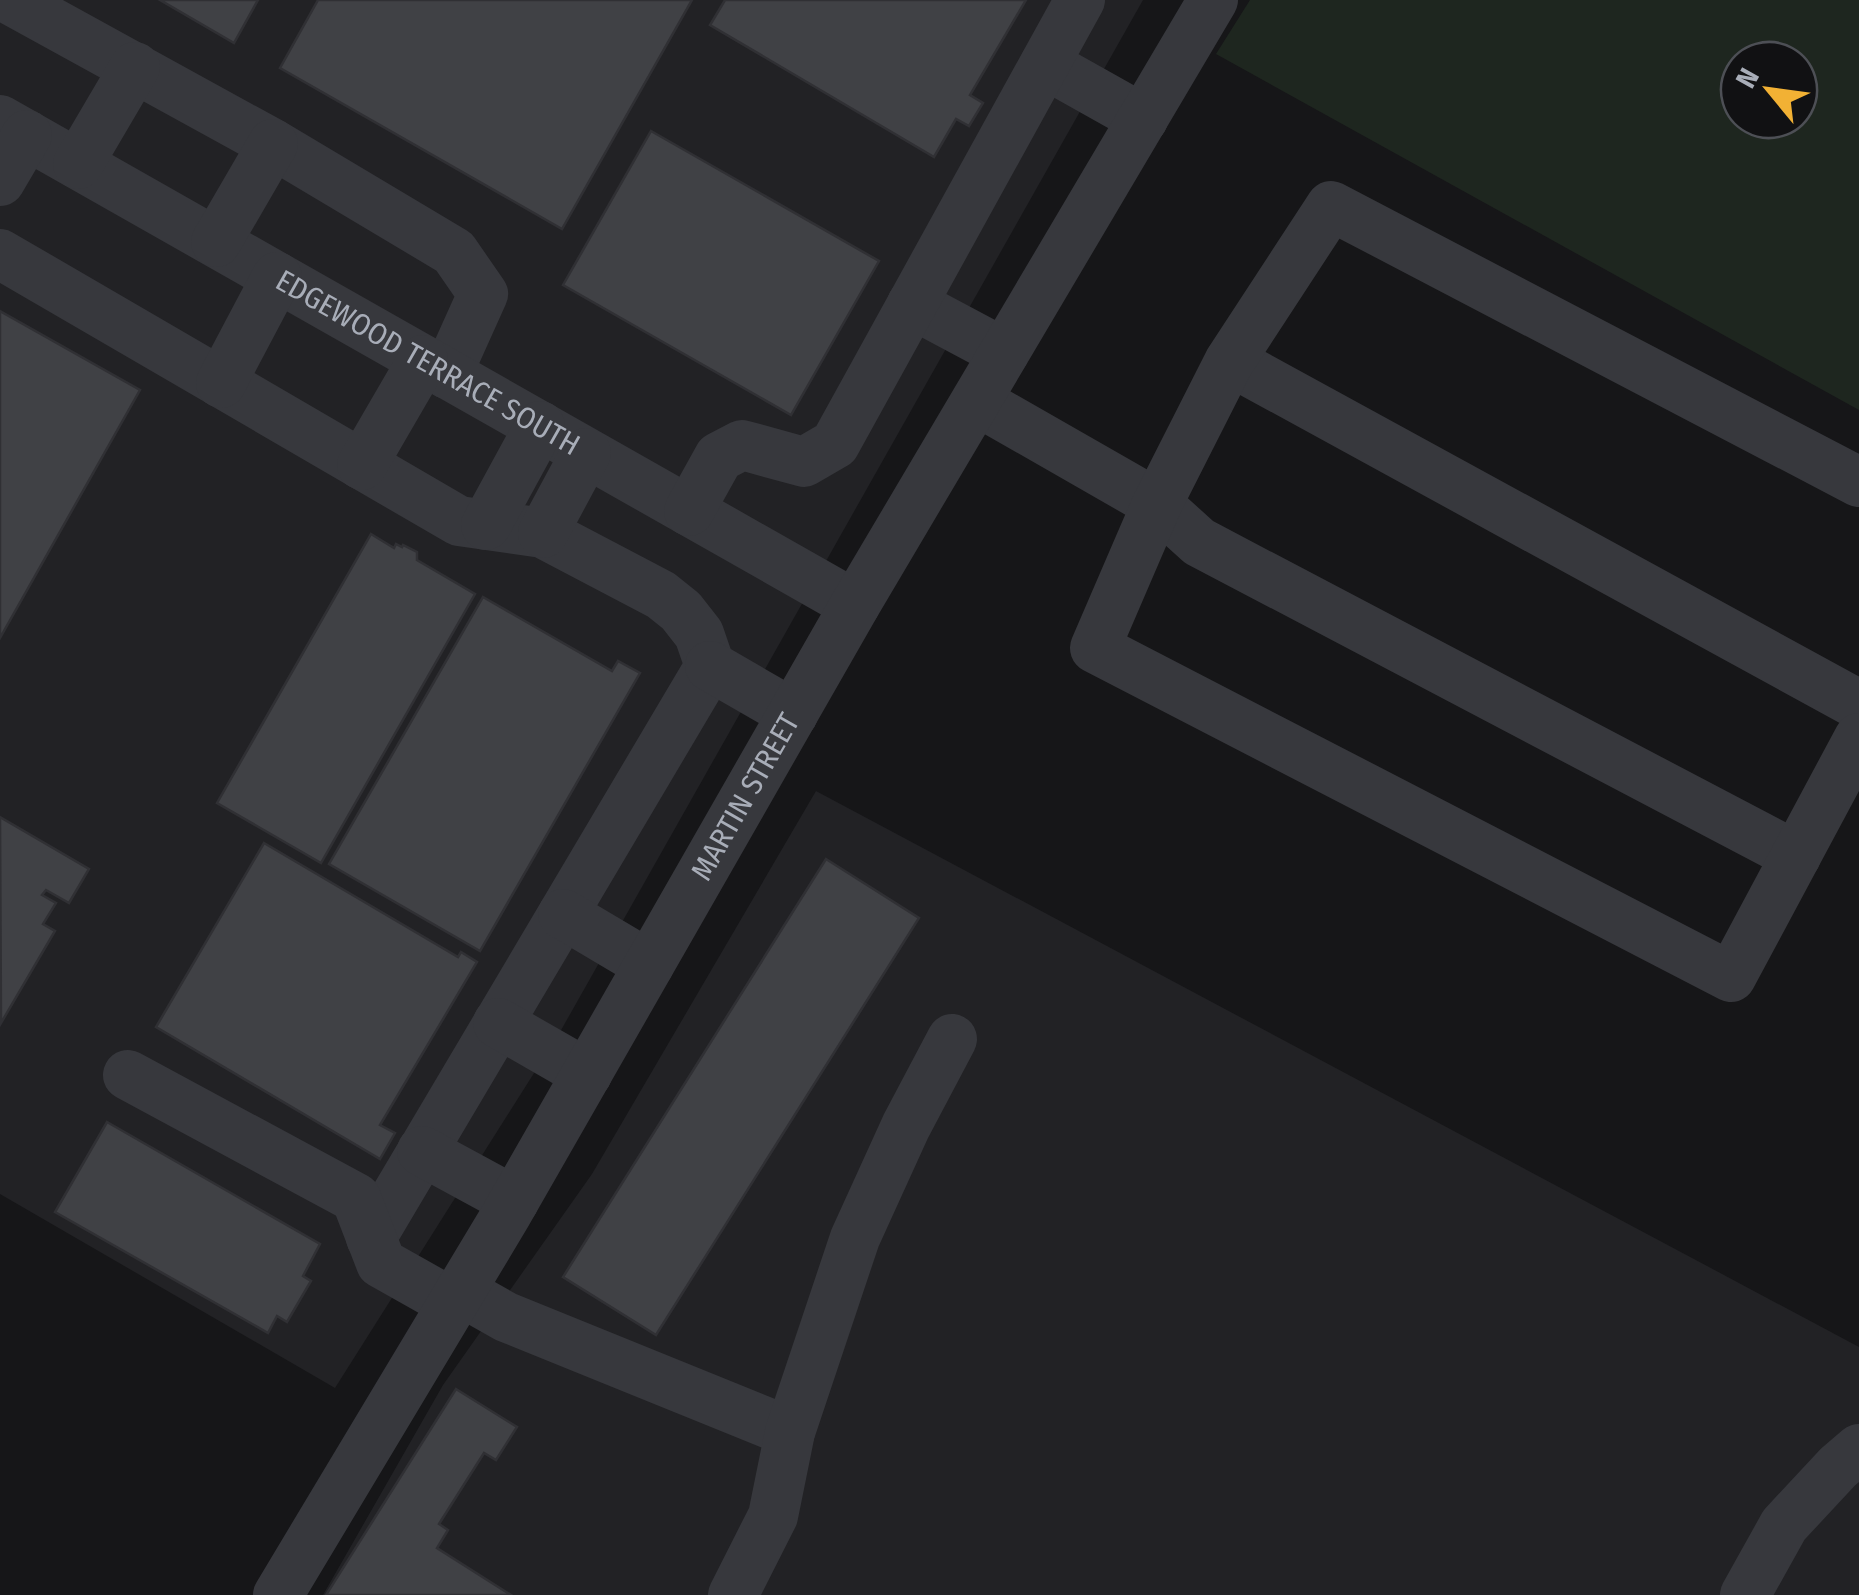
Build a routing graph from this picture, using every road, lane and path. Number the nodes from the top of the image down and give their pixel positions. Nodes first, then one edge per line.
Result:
1 (11, 0) edge
2 (1080, 0) edge
3 (1214, 0) edge
4 (1045, 64) junction
5 (134, 66) junction
6 (1143, 118) junction
7 (14, 128) edge
8 (273, 144) junction
9 (78, 164) junction
10 (0, 181) edge
11 (216, 242) junction
12 (0, 254) edge
13 (277, 278) junction
14 (912, 304) junction
15 (1004, 354) junction
16 (1230, 361) junction
17 (435, 367) junction
18 (221, 382) junction
19 (976, 401) junction
20 (540, 426) junction
21 (586, 453) junction
22 (362, 465) junction
23 (1859, 482) edge
24 (1157, 504) junction
25 (689, 511) junction
26 (486, 525) junction
27 (543, 533) junction
28 (855, 605) junction
29 (710, 666) junction
30 (1859, 704) edge
31 (792, 714) junction
32 (1859, 738) edge
33 (1796, 856) junction
34 (563, 914) junction
35 (649, 965) junction
36 (498, 1023) junction
37 (952, 1039) dead end
38 (587, 1074) junction
39 (128, 1075) dead end
40 (422, 1150) junction
41 (514, 1200) junction
42 (371, 1238) junction
43 (456, 1297) junction
44 (790, 1432) junction
45 (1859, 1449) edge
46 (278, 1595) edge
47 (734, 1595) edge
48 (1746, 1595) edge

1 - 5 street
2 - 4 street
3 - 6 street, MARTIN STREET
4 - 6 street
4 - 14 street
5 - 8 street
5 - 9 street
6 - 15 street, MARTIN STREET
7 - 9 street, EDGEWOOD TERRACE SOUTH
7 - 10 street
8 - 11 street
8 - 17 street
9 - 11 street, EDGEWOOD TERRACE SOUTH
11 - 13 street, EDGEWOOD TERRACE SOUTH
12 - 18 street
13 - 17 street, EDGEWOOD TERRACE SOUTH
13 - 18 street
14 - 15 street
14 - 25 street
15 - 19 street, MARTIN STREET
16 - 23 street
16 - 24 street
16 - 30 street
17 - 20 street, EDGEWOOD TERRACE SOUTH
17 - 22 street
18 - 22 street
19 - 24 street
19 - 28 street, MARTIN STREET
20 - 21 street, EDGEWOOD TERRACE SOUTH
20 - 26 street
21 - 25 street, EDGEWOOD TERRACE SOUTH
21 - 27 street
22 - 26 street
24 - 33 street
24 - 33 street
25 - 28 street, EDGEWOOD TERRACE SOUTH
26 - 27 street
27 - 29 street
28 - 31 street, MARTIN STREET
29 - 31 street
29 - 34 street
31 - 35 street, MARTIN STREET
32 - 33 street
34 - 35 street
34 - 36 street
35 - 38 street, MARTIN STREET
36 - 38 street
36 - 40 street
37 - 44 street
38 - 41 street, MARTIN STREET
39 - 42 street
40 - 41 street
40 - 42 street
41 - 43 street, MARTIN STREET
42 - 43 street
43 - 44 street
43 - 46 street, MARTIN STREET
44 - 47 street
45 - 48 street

